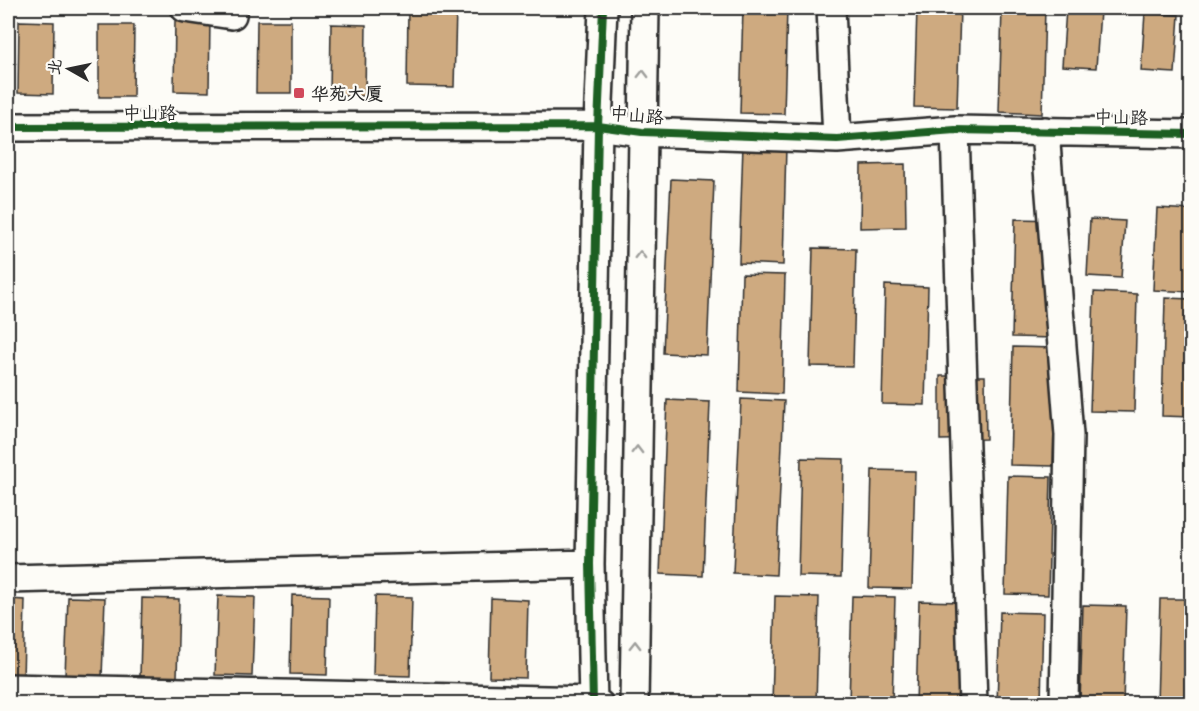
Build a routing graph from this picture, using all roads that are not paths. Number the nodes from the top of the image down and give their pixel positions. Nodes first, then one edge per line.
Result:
1 (185, 8) edge
2 (232, 8) edge
3 (603, 8) edge
4 (645, 8) edge
5 (831, 8) edge
6 (598, 126) junction
7 (8, 128) edge
8 (955, 129) junction
9 (1045, 131) junction
10 (642, 132) junction
11 (1191, 134) edge
12 (837, 140) junction
13 (590, 564) junction
14 (8, 579) edge
15 (8, 688) edge
16 (595, 703) edge
17 (634, 704) edge
18 (973, 704) edge
19 (1065, 704) edge

1 - 2 street
3 - 6 street
10 -> 4 street
5 - 12 street
6 - 7 street, 中山路
6 - 10 street, 中山路
6 - 13 street
8 - 9 street, 中山路
8 - 12 street, 中山路
8 - 18 street
9 - 11 street, 中山路
9 - 19 street
10 - 12 street, 中山路
17 -> 10 street
13 - 14 street
13 - 16 street
15 - 16 street

